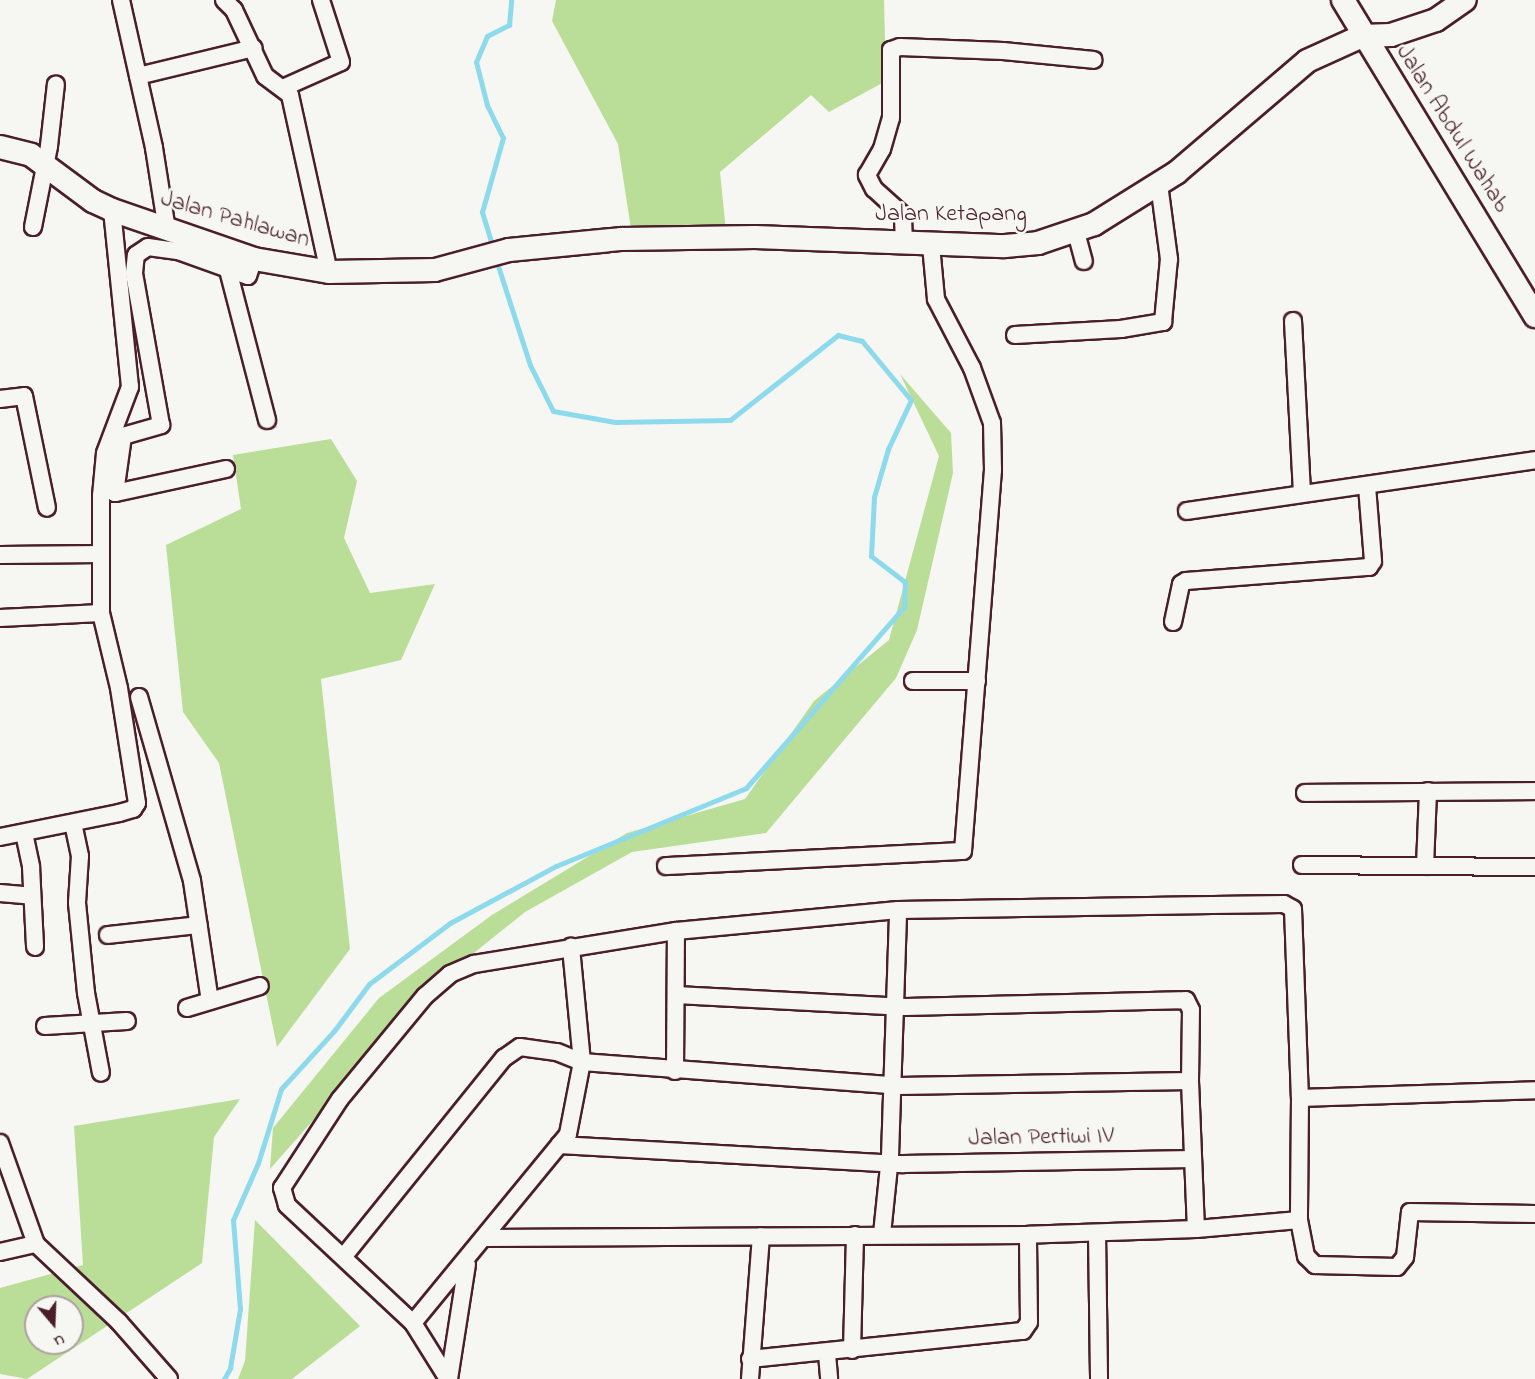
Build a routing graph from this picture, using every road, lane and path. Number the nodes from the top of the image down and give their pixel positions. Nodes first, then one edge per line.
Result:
1 (121, 0) edge
2 (224, 0) edge
3 (321, 0) edge
4 (1342, 0) edge
5 (1465, 0) edge
6 (1362, 36) junction
7 (254, 48) junction
8 (1094, 60) dead end
9 (138, 76) junction
10 (56, 84) dead end
11 (285, 87) junction
12 (0, 147) edge
13 (46, 166) junction
14 (1160, 184) junction
15 (112, 210) junction
16 (33, 227) dead end
17 (166, 230) junction
18 (1076, 232) junction
19 (904, 245) junction
20 (930, 245) junction
21 (509, 250) joint
22 (254, 259) junction
23 (1084, 261) dead end
24 (228, 270) junction
25 (329, 272) junction
26 (1532, 306) edge
27 (1293, 321) dead end
28 (1015, 335) dead end
29 (0, 399) edge
30 (267, 420) dead end
31 (1535, 460) edge
32 (226, 469) dead end
33 (1367, 486) junction
34 (1302, 493) junction
35 (46, 508) dead end
36 (1187, 511) dead end
37 (101, 554) junction
38 (0, 555) edge
39 (101, 613) junction
40 (0, 618) edge
41 (1173, 622) dead end
42 (913, 681) dead end
43 (976, 681) junction
44 (123, 714) junction
45 (1428, 791) junction
46 (1535, 791) edge
47 (1305, 793) dead end
48 (73, 823) junction
49 (24, 833) junction
50 (0, 837) edge
51 (1302, 865) dead end
52 (666, 866) dead end
53 (1425, 866) junction
54 (1535, 867) edge
55 (0, 893) edge
56 (32, 896) junction
57 (897, 910) junction
58 (198, 925) junction
59 (676, 931) junction
60 (108, 935) dead end
61 (570, 946) junction
62 (35, 947) dead end
63 (260, 986) dead end
64 (676, 995) junction
65 (210, 1001) junction
66 (895, 1005) junction
67 (187, 1008) dead end
68 (128, 1022) dead end
69 (92, 1023) junction
70 (45, 1026) dead end
71 (582, 1062) junction
72 (675, 1071) junction
73 (101, 1073) dead end
74 (1190, 1081) junction
75 (892, 1086) junction
76 (1535, 1089) edge
77 (1300, 1098) junction
78 (0, 1143) edge
79 (560, 1145) junction
80 (1193, 1159) junction
81 (890, 1163) junction
82 (1535, 1214) edge
83 (1299, 1220) junction
84 (1196, 1229) junction
85 (1097, 1233) junction
86 (882, 1234) junction
87 (855, 1235) junction
88 (1028, 1235) junction
89 (761, 1236) junction
90 (485, 1238) junction
91 (36, 1244) junction
92 (0, 1252) edge
93 (470, 1255) junction
94 (344, 1256) junction
95 (413, 1323) junction
96 (852, 1350) junction
97 (827, 1354) junction
98 (750, 1359) junction
99 (169, 1379) edge
100 (448, 1379) edge
101 (750, 1379) edge
102 (829, 1379) edge
103 (1099, 1379) edge

1 - 9 street
2 - 7 street
3 - 11 street
4 - 6 street, Jalan Abdul Wahab
5 - 6 street, Jalan Ketapang
6 - 14 street, Jalan Ketapang
6 - 26 street, Jalan Abdul Wahab
7 - 9 street
7 - 11 street
8 - 19 street
9 - 17 street
10 - 13 street
11 - 25 street
12 - 13 street, Jalan Pahlawan
13 - 15 street, Jalan Pahlawan
13 - 16 street
14 - 18 street, Jalan Ketapang
14 - 28 street
15 - 17 street, Jalan Pahlawan
15 - 37 street
17 - 22 street, Jalan Pahlawan
18 - 20 street, Jalan Ketapang
18 - 23 street
19 - 20 street, Jalan Ketapang
19 - 21 street, Jalan Ketapang
20 - 43 street
21 - 25 street, Jalan Pahlawan
22 - 24 street
22 - 25 street, Jalan Pahlawan
24 - 30 street
24 - 32 street
27 - 34 street
29 - 35 street
31 - 33 street
33 - 34 street
33 - 41 street
34 - 36 street
37 - 38 street
37 - 39 street
39 - 40 street
39 - 44 street
42 - 43 street
43 - 52 street
44 - 48 street
44 - 58 street
45 - 46 street
45 - 47 street
45 - 53 street
48 - 49 street
48 - 69 street
49 - 50 street
49 - 56 street
51 - 53 street
53 - 54 street
55 - 56 street
56 - 62 street
57 - 59 street
57 - 66 street
57 - 77 street
58 - 60 street
58 - 65 street
59 - 61 street
59 - 64 street
61 - 71 street
61 - 94 street
63 - 65 street
64 - 66 street
64 - 72 street
65 - 67 street
66 - 74 street
66 - 75 street
68 - 69 street
69 - 70 street
69 - 73 street
71 - 72 street
71 - 79 street
71 - 94 street
72 - 75 street
74 - 75 street
74 - 80 street
75 - 81 street
76 - 77 street
77 - 83 street
78 - 91 street
79 - 81 street, Jalan Pertiwi IV
79 - 90 street
80 - 81 street, Jalan Pertiwi IV
80 - 84 street
81 - 86 street
82 - 83 street
83 - 84 street
84 - 85 street
85 - 88 street
85 - 103 street
86 - 87 street
86 - 88 street
87 - 89 street
87 - 96 street
88 - 96 street
89 - 90 street
89 - 98 street
90 - 93 street
91 - 92 street
91 - 99 street
93 - 95 street
93 - 100 street
94 - 95 street
95 - 100 street
96 - 97 street
97 - 98 street
97 - 102 street
98 - 101 street

